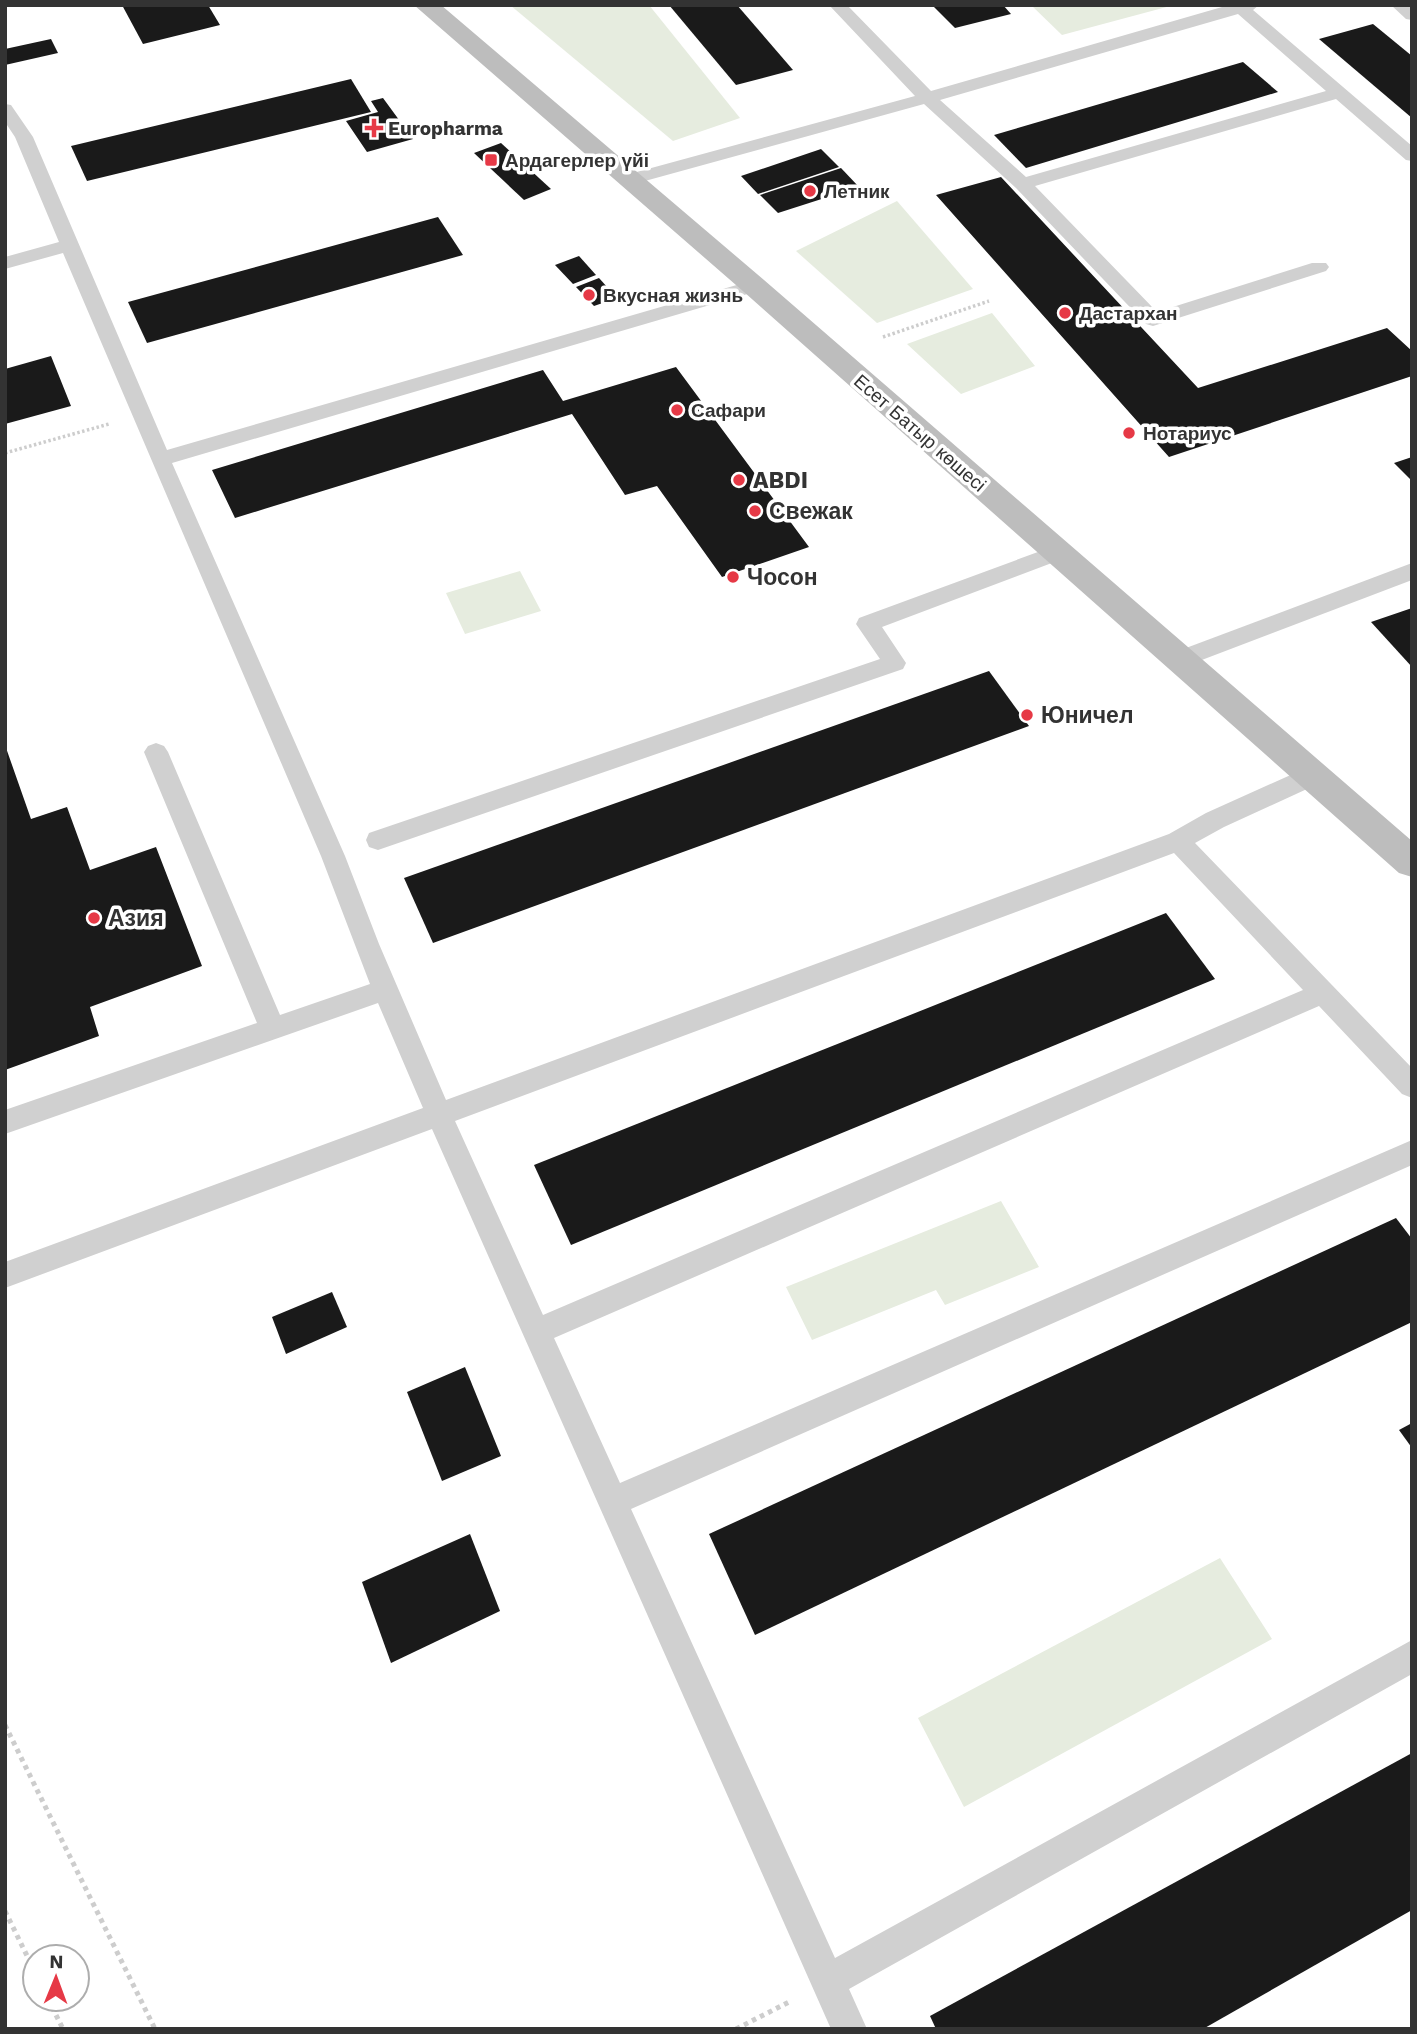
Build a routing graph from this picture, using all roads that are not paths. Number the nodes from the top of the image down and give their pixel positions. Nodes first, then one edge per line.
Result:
1 (426, 5) edge
2 (837, 5) edge
3 (1399, 5) edge
4 (1243, 6) edge
5 (1412, 15) edge
6 (1338, 93) junction
7 (927, 99) junction
8 (5, 109) edge
9 (1412, 156) edge
10 (628, 180) junction
11 (1023, 184) junction
12 (70, 246) junction
13 (5, 263) edge
14 (1319, 267) dead end
15 (754, 286) junction
16 (160, 459) junction
17 (1057, 553) junction
18 (1412, 571) edge
19 (1178, 660) junction
20 (156, 752) dead end
21 (1311, 776) junction
22 (378, 840) dead end
23 (1178, 841) junction
24 (1412, 863) edge
25 (386, 989) junction
26 (1323, 993) junction
27 (272, 1028) junction
28 (1412, 1086) edge
29 (439, 1115) junction
30 (5, 1122) edge
31 (1412, 1152) edge
32 (5, 1275) edge
33 (536, 1332) junction
34 (612, 1502) junction
35 (1412, 1656) edge
36 (828, 1982) junction
37 (849, 2029) edge

1 - 10 street, Есет Батыр көшесі
2 - 7 lane
3 - 5 lane
4 - 6 lane
4 - 7 lane
6 - 9 lane
6 - 11 lane
7 - 10 lane
7 - 11 lane
8 - 12 lane
10 - 15 street, Есет Батыр көшесі
11 - 14 lane
12 - 13 lane
12 - 16 lane
15 - 16 lane
15 - 17 street, Есет Батыр көшесі
16 - 25 lane
17 - 19 street, Есет Батыр көшесі
17 - 22 lane
18 - 19 lane
19 - 21 street, Есет Батыр көшесі
20 - 27 lane
21 - 23 lane
21 - 24 street, Есет Батыр көшесі
23 - 26 lane
23 - 29 lane
25 - 27 lane
25 - 29 lane
26 - 28 lane
26 - 33 lane
27 - 30 lane
29 - 32 lane
29 - 33 lane
31 - 34 lane
33 - 34 lane
34 - 36 lane
35 - 36 lane
36 - 37 lane

